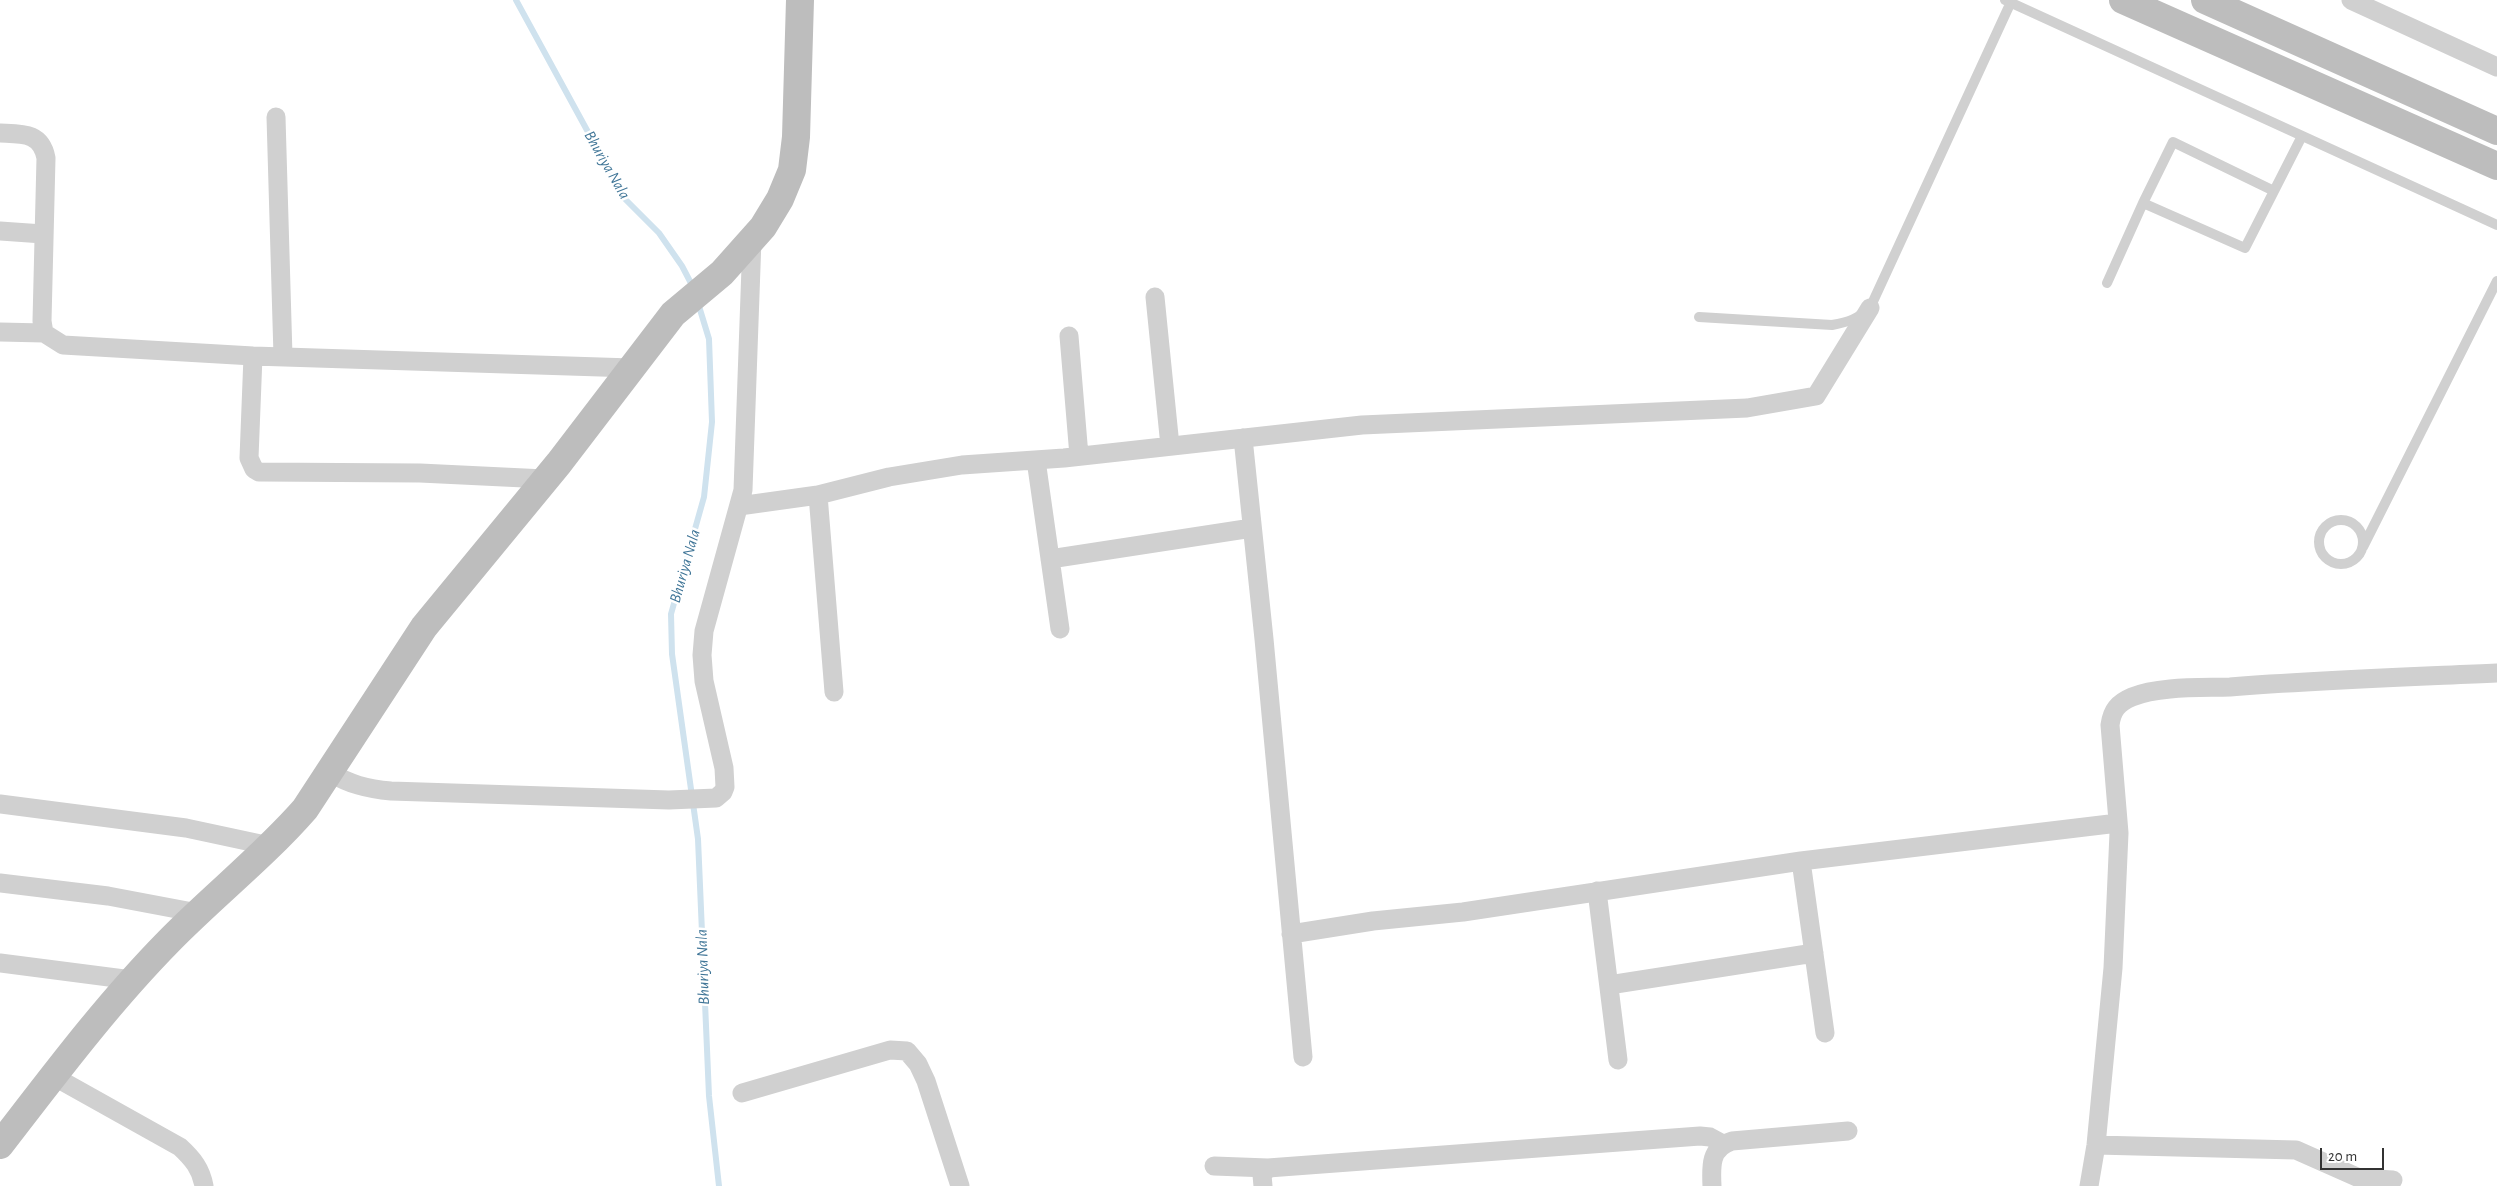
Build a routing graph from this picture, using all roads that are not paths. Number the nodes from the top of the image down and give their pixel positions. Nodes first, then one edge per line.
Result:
1 (800, 0) edge
2 (2123, 0) edge
3 (2205, 0) edge
4 (2350, 0) edge
5 (2008, 1) edge
6 (2497, 67) edge
7 (276, 117) dead end
8 (2497, 131) edge
9 (0, 133) edge
10 (2302, 136) junction
11 (2497, 166) edge
12 (2274, 191) junction
13 (2143, 203) junction
14 (2497, 225) edge
15 (0, 231) edge
16 (43, 234) junction
17 (752, 239) junction
18 (2497, 281) edge
19 (2107, 283) dead end
20 (1155, 297) dead end
21 (1870, 308) junction
22 (1699, 317) dead end
23 (0, 332) edge
24 (44, 334) junction
25 (1069, 336) dead end
26 (253, 356) junction
27 (283, 356) junction
28 (632, 368) junction
29 (1243, 438) junction
30 (1170, 446) junction
31 (1080, 456) junction
32 (1036, 460) junction
33 (545, 479) junction
34 (818, 495) junction
35 (739, 506) junction
36 (1252, 528) junction
37 (2363, 547) junction
38 (1050, 559) junction
39 (1060, 629) dead end
40 (2497, 673) edge
41 (834, 692) dead end
42 (329, 772) junction
43 (0, 804) edge
44 (2118, 823) junction
45 (270, 846) junction
46 (1801, 861) junction
47 (0, 883) edge
48 (1597, 891) junction
49 (198, 913) junction
50 (1291, 934) junction
51 (1814, 953) junction
52 (0, 962) edge
53 (132, 980) junction
54 (1609, 985) junction
55 (1825, 1033) dead end
56 (1303, 1057) dead end
57 (1618, 1060) dead end
58 (53, 1076) junction
59 (742, 1094) dead end
60 (1848, 1131) dead end
61 (1723, 1144) junction
62 (0, 1145) edge
63 (2096, 1145) junction
64 (1214, 1166) dead end
65 (1268, 1168) junction
66 (2393, 1180) dead end
67 (204, 1186) edge
68 (960, 1186) edge
69 (1263, 1186) edge
70 (1712, 1186) edge
71 (2089, 1186) edge

1 - 17 street
2 - 11 street
3 - 8 street
4 - 6 street
5 - 10 lane
5 - 21 lane
7 - 27 street
9 - 16 street
10 - 12 lane
10 - 14 lane
12 - 13 lane
12 - 13 lane
13 - 19 lane
15 - 16 street
16 - 24 street
17 - 28 street
17 - 35 street
18 - 37 lane
20 - 30 street
21 - 22 lane
21 - 29 street
23 - 24 street
24 - 26 street
25 - 31 street
26 - 27 street
26 - 33 street
27 - 28 street
28 - 33 street
29 - 30 street
29 - 36 street
30 - 31 street
31 - 32 street
32 - 34 street
32 - 38 street
33 - 42 street
34 - 35 street
34 - 41 street
35 - 42 street
36 - 38 street
36 - 50 street
37 - 37 lane
38 - 39 street
40 - 44 street
42 - 45 street
43 - 45 street
44 - 46 street
44 - 63 street
45 - 49 street
46 - 48 street
46 - 51 street
47 - 49 street
48 - 50 street
48 - 54 street
49 - 53 street
50 - 56 street
51 - 54 street
51 - 55 street
52 - 53 street
53 - 58 street
54 - 57 street
58 - 62 street
58 - 67 street
59 - 68 street
60 - 61 street
61 - 65 street
61 - 70 street
63 - 66 street
63 - 71 street
64 - 65 street
65 - 69 street

